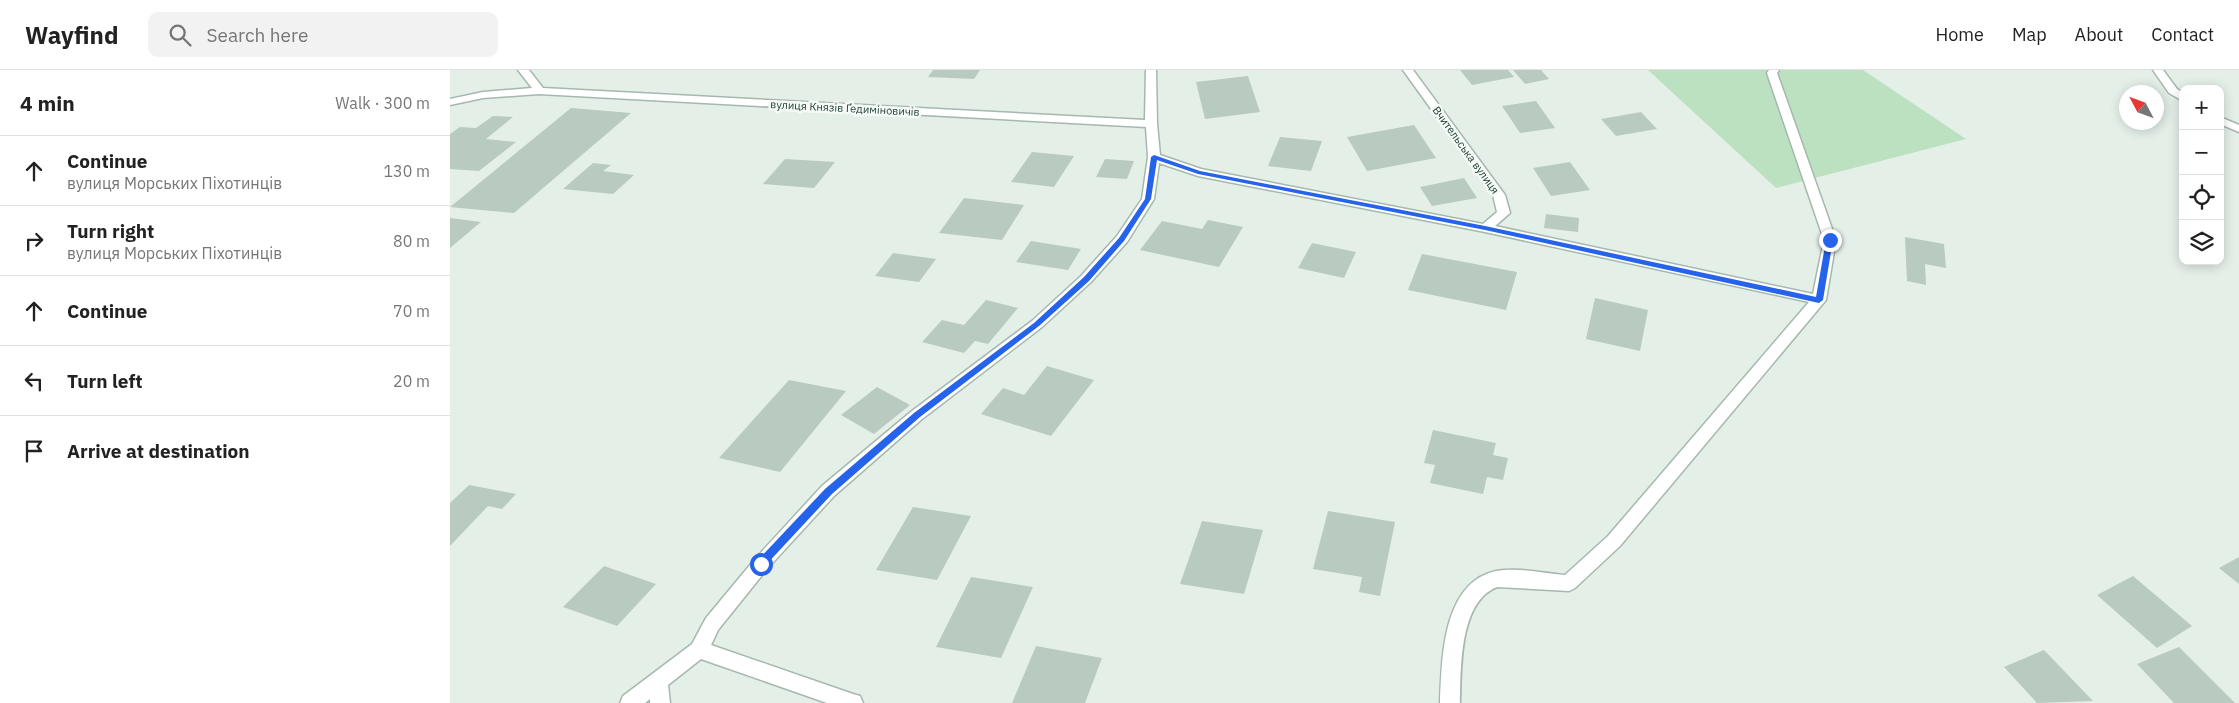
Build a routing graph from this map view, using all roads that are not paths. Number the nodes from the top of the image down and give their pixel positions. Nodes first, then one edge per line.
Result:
1 (523, 70) edge
2 (1151, 70) edge
3 (1408, 70) edge
4 (1774, 70) edge
5 (2158, 70) edge
6 (539, 91) junction
7 (2179, 95) edge
8 (450, 102) edge
9 (2224, 122) edge
10 (1151, 124) junction
11 (2239, 129) edge
12 (1154, 157) junction
13 (1485, 228) junction
14 (1819, 300) junction
15 (699, 650) junction
16 (658, 683) junction
17 (630, 703) edge
18 (660, 703) edge
19 (853, 703) edge
20 (1450, 703) edge

1 - 6 street
2 - 10 street
3 - 13 street, Вчительська вулиця
4 - 14 street
5 - 7 street
6 - 8 street, вулиця Князів Ґедиміновичів
6 - 10 street, вулиця Князів Ґедиміновичів
9 - 11 street
10 - 12 street
12 - 13 street
12 - 15 street
13 - 14 street
14 - 20 street
15 - 16 street
15 - 19 street
16 - 17 street
16 - 18 street

